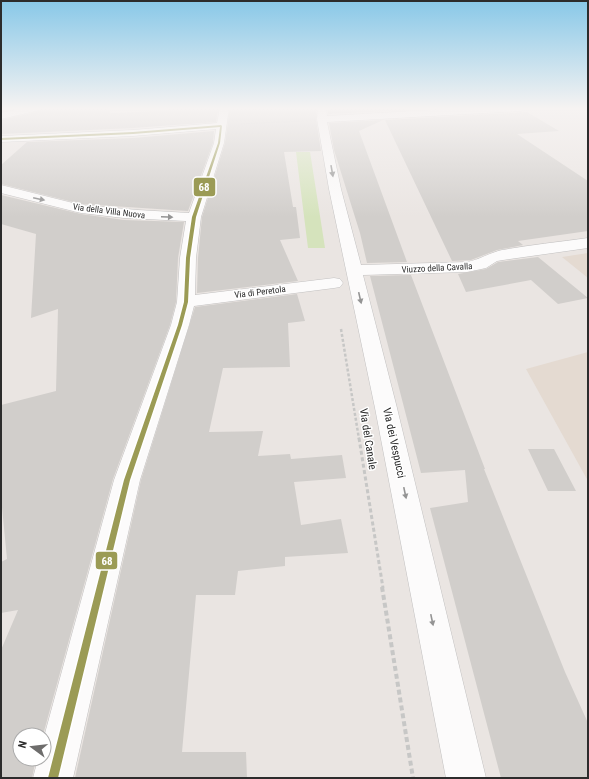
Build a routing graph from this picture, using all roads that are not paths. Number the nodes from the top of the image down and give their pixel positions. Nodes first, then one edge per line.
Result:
1 (219, 144) edge
2 (324, 144) edge
3 (1, 189) edge
4 (194, 217) junction
5 (588, 243) edge
6 (355, 270) junction
7 (334, 283) road end
8 (186, 302) junction
9 (52, 778) edge
10 (466, 778) edge

1 - 4 street
2 -> 6 street, Via dei Vespucci
3 -> 4 street, Via della Villa Nuova
4 - 8 street
5 - 6 street, Viuzzo della Cavalla
6 -> 10 street, Via dei Vespucci
7 - 8 street, Via di Peretola
8 - 9 street

